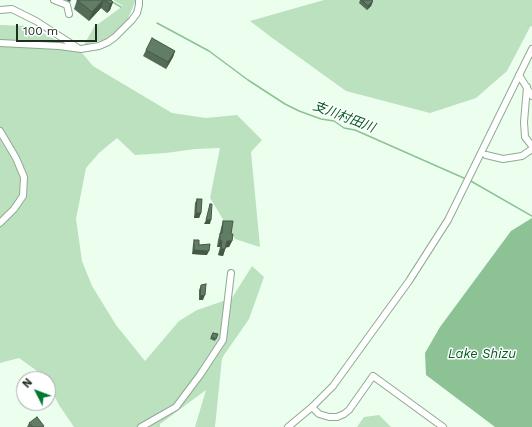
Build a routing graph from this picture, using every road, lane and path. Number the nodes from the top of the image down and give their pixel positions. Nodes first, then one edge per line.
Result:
1 (54, 0) edge
2 (139, 0) edge
3 (0, 10) edge
4 (69, 14) dead end
5 (0, 43) edge
6 (81, 49) junction
7 (532, 49) edge
8 (519, 75) junction
9 (527, 87) junction
10 (532, 96) edge
11 (0, 131) edge
12 (532, 146) edge
13 (532, 149) edge
14 (486, 155) dead end
15 (0, 222) edge
16 (231, 272) dead end
17 (312, 407) junction
18 (141, 427) edge
19 (288, 427) edge
20 (443, 427) edge

1 - 4 street
2 - 6 street
3 - 6 street
5 - 6 street
7 - 8 street
8 - 9 street
8 - 17 street
9 - 10 street
9 - 12 street
11 - 15 street
13 - 14 street
16 - 18 street
17 - 19 street
17 - 20 street

